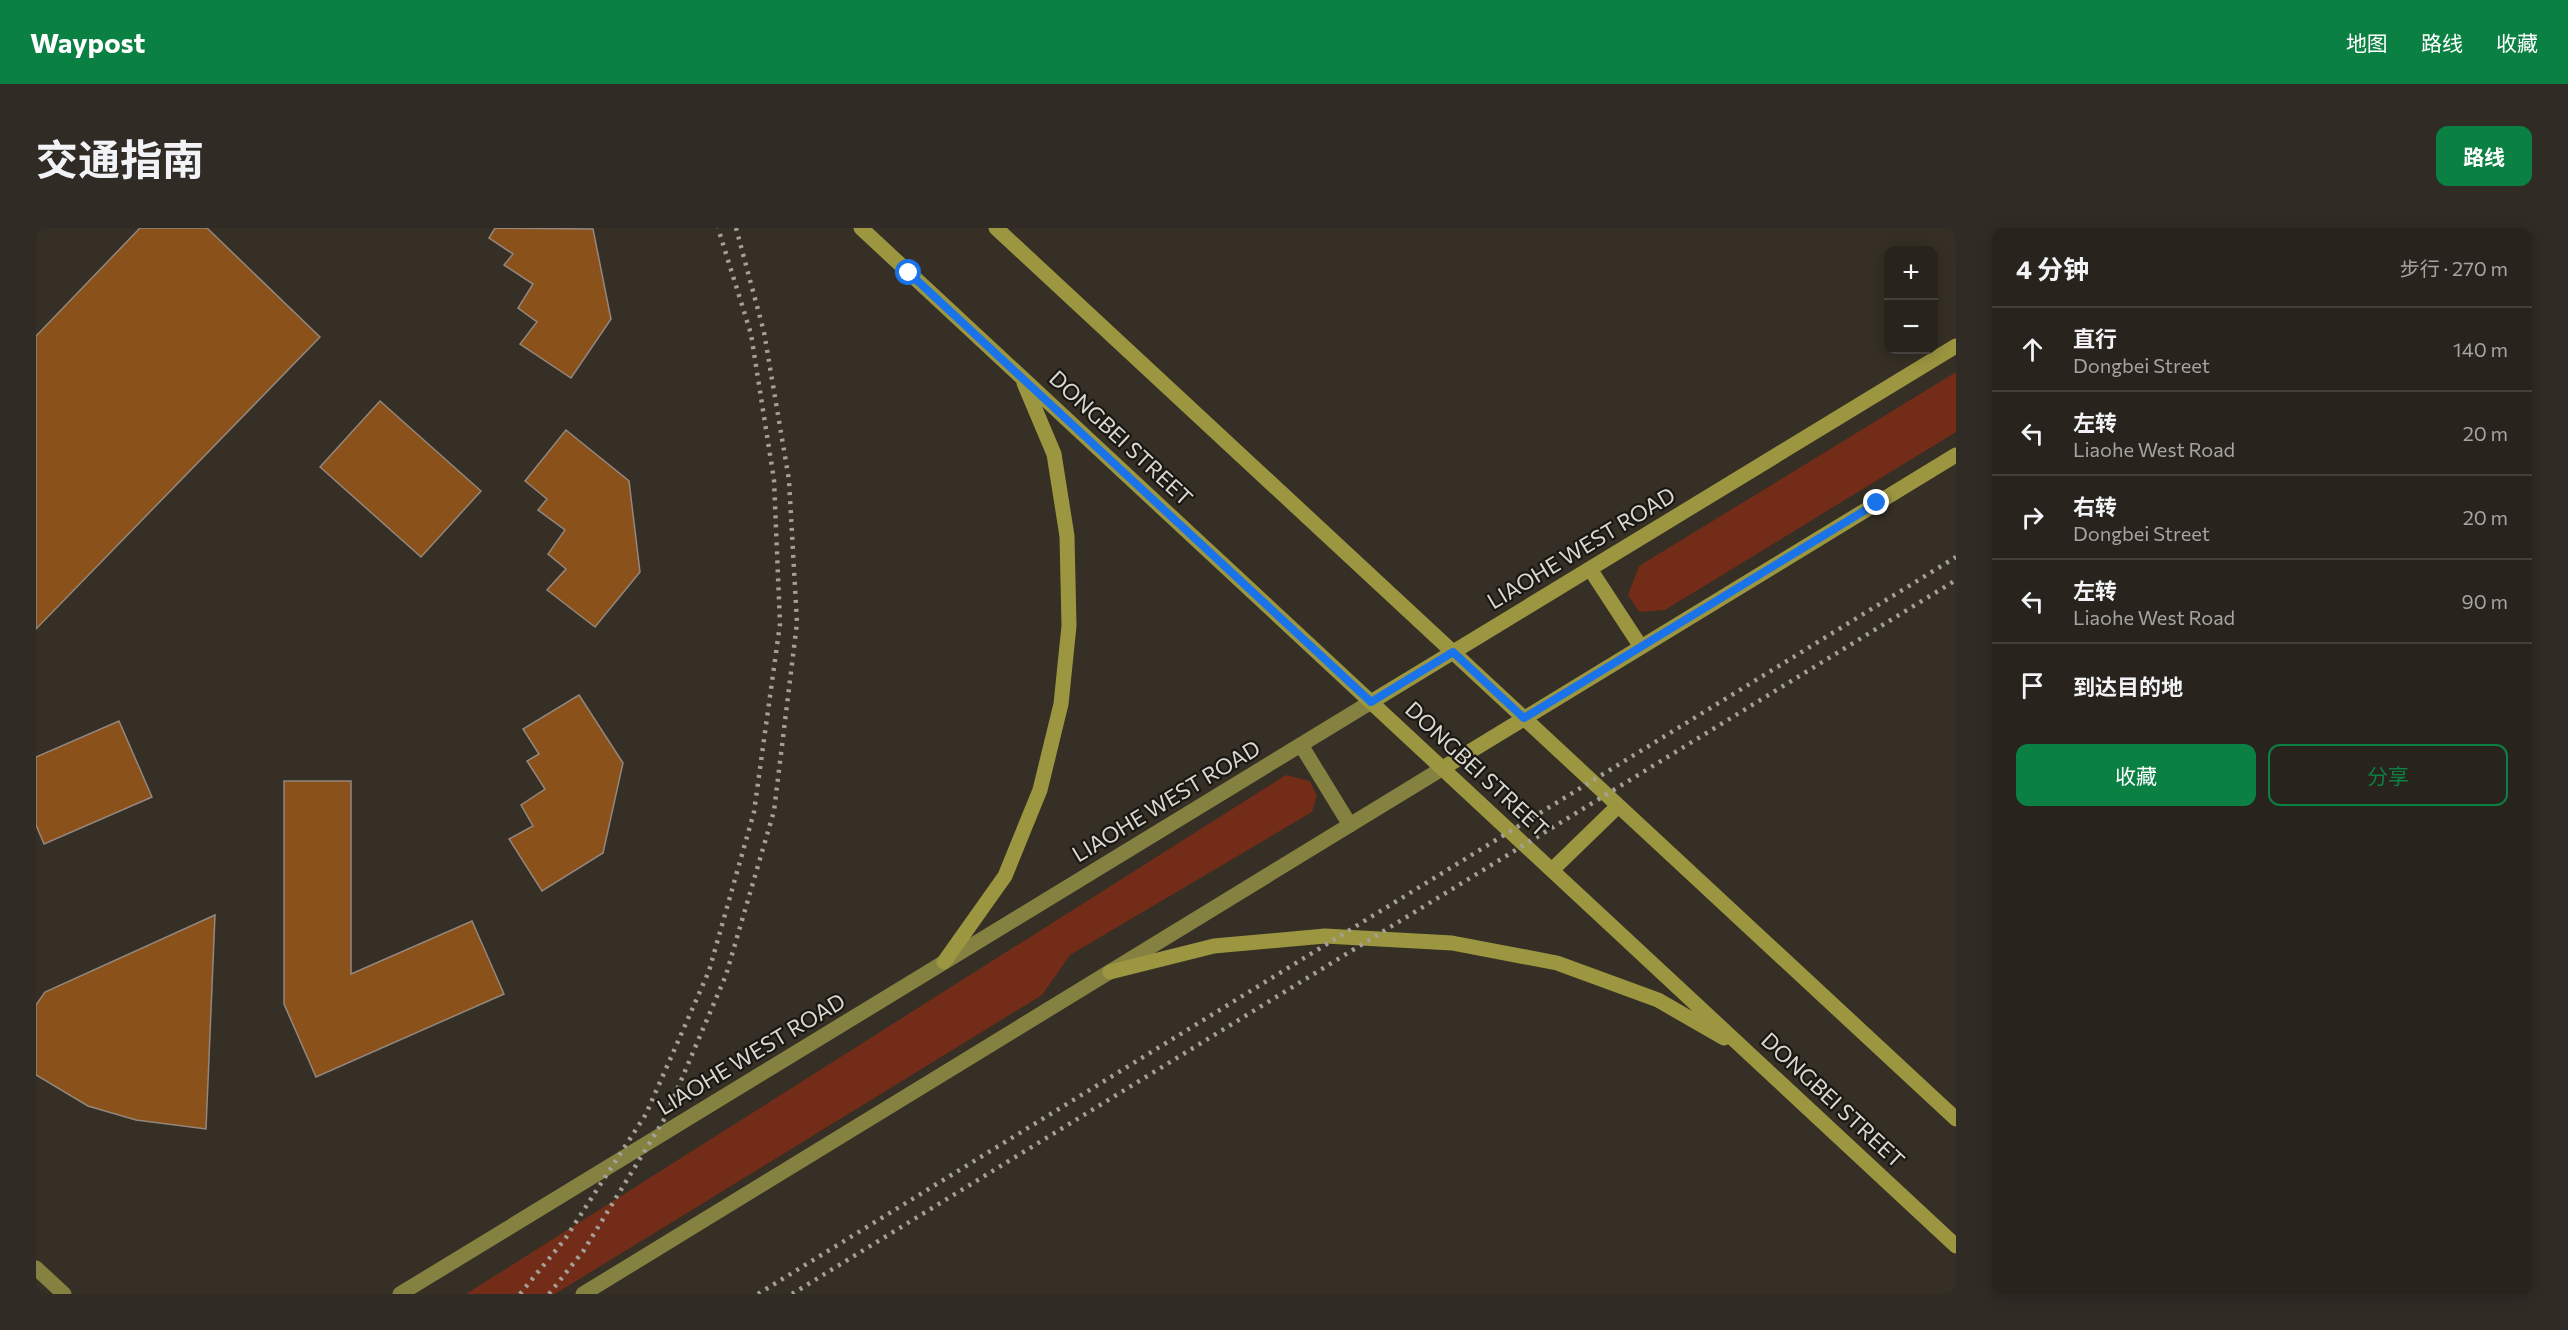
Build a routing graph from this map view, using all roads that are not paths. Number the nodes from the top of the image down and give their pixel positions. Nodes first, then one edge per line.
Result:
1 (861, 228) edge
2 (996, 228) edge
3 (1956, 346) edge
4 (1022, 377) junction
5 (1956, 455) edge
6 (1590, 569) junction
7 (1641, 647) junction
8 (1453, 652) junction
9 (1371, 702) junction
10 (1524, 718) junction
11 (1301, 745) junction
12 (1443, 768) junction
13 (1618, 806) junction
14 (1350, 825) junction
15 (1552, 870) junction
16 (944, 962) junction
17 (1110, 972) junction
18 (1749, 1053) junction
19 (1956, 1119) edge
20 (1956, 1246) edge
21 (36, 1268) edge
22 (64, 1294) edge
23 (400, 1294) edge
24 (583, 1294) edge

1 - 4 main road, DONGBEI STREET
2 - 8 main road
3 - 6 main road, LIAOHE WEST ROAD
4 - 9 main road, DONGBEI STREET
4 - 16 main road
5 - 7 main road
6 - 7 main road
6 - 8 main road, LIAOHE WEST ROAD
7 - 10 main road
8 - 9 main road, LIAOHE WEST ROAD
8 - 10 main road
9 - 11 main road, LIAOHE WEST ROAD
9 - 12 main road, DONGBEI STREET
10 - 12 main road
10 - 13 main road
11 - 14 main road
11 - 16 main road, LIAOHE WEST ROAD
12 - 14 main road
12 - 15 main road, DONGBEI STREET
13 - 15 main road
13 - 19 main road
14 - 17 main road
15 - 18 main road, DONGBEI STREET
16 - 23 main road, LIAOHE WEST ROAD
17 - 18 main road
17 - 24 main road
18 - 20 main road, DONGBEI STREET
21 - 22 main road

